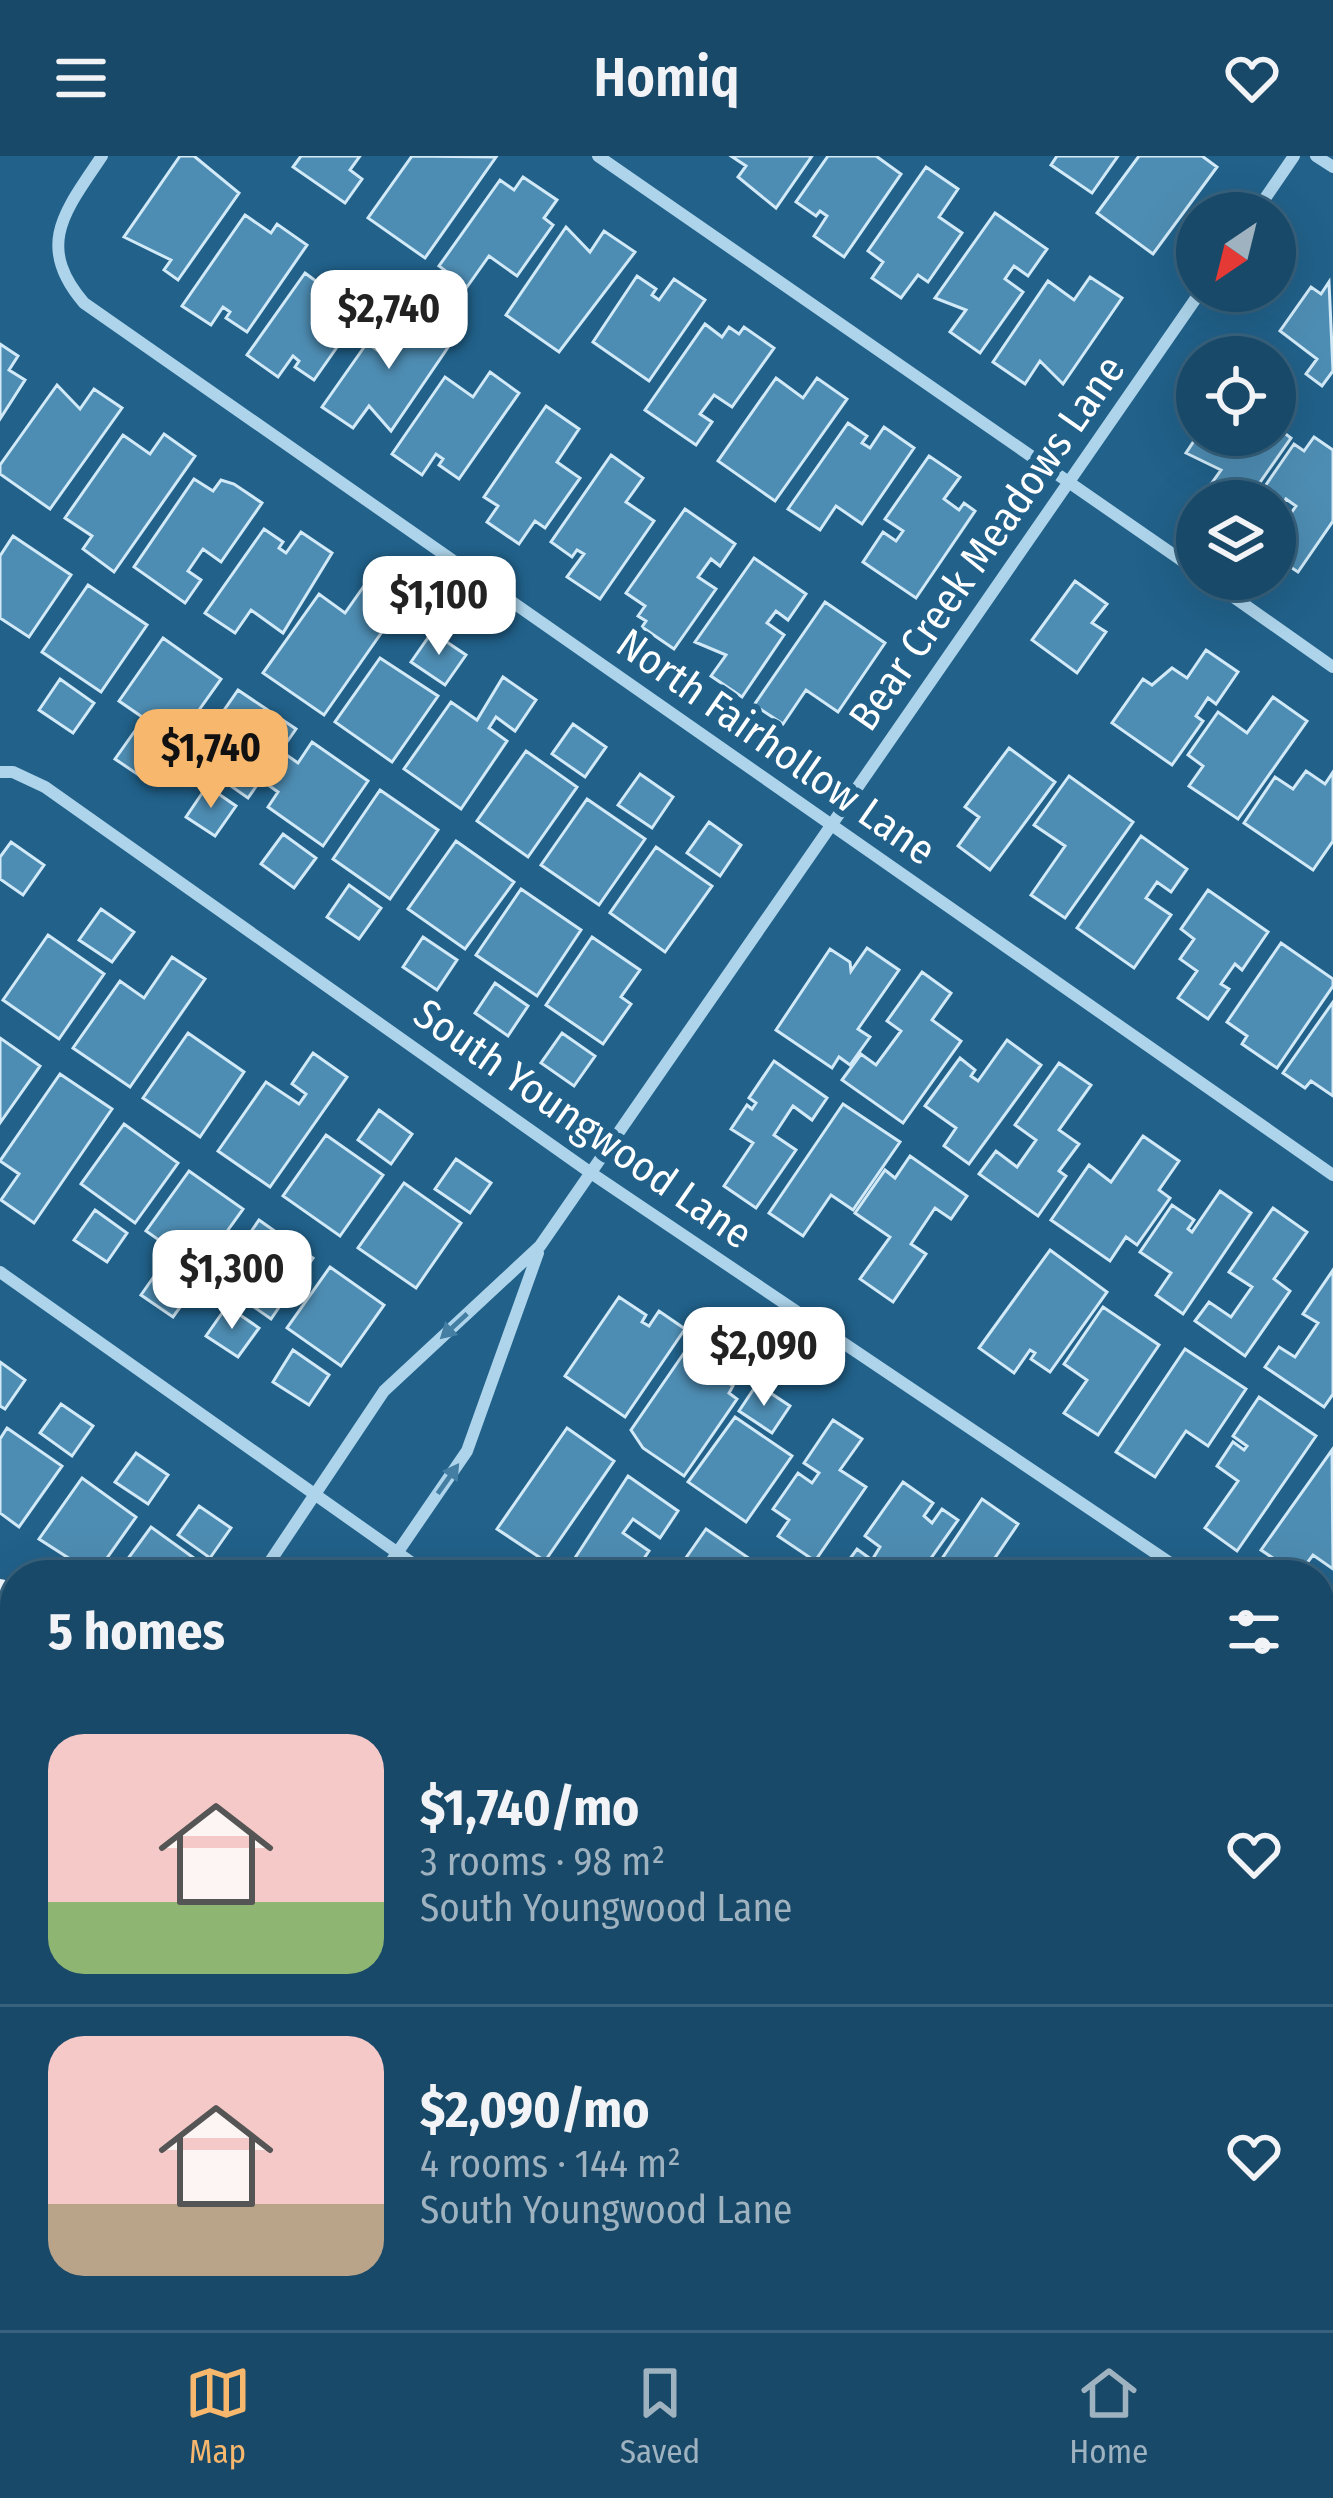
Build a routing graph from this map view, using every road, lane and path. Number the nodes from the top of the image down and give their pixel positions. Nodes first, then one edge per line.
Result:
1 (102, 156) edge
2 (598, 156) edge
3 (1294, 156) edge
4 (1316, 156) edge
5 (1333, 167) edge
6 (1269, 192) edge
7 (1186, 312) edge
8 (1069, 481) junction
9 (1176, 556) edge
10 (1238, 600) edge
11 (1333, 667) edge
12 (0, 772) edge
13 (831, 826) junction
14 (591, 1173) junction
15 (1333, 1175) edge
16 (540, 1246) junction
17 (0, 1272) edge
18 (315, 1496) junction
19 (397, 1553) junction
20 (270, 1560) edge
21 (392, 1560) edge
22 (407, 1560) edge
23 (1166, 1560) edge

1 - 13 street, North Fairhollow Lane
2 - 8 street
3 - 6 street
4 - 5 street
7 - 8 street, Bear Creek Meadows Lane
8 - 9 street
8 - 13 street, Bear Creek Meadows Lane
10 - 11 street
12 - 14 street, South Youngwood Lane
13 - 14 street, Bear Creek Meadows Lane
13 - 15 street, North Fairhollow Lane
14 - 16 street, Bear Creek Meadows Lane
14 - 23 street, South Youngwood Lane
16 -> 18 street, Bear Creek Meadows Lane
19 -> 16 street, Bear Creek Meadows Lane
17 - 18 street
18 - 19 street
18 - 20 street, Bear Creek Meadows Lane
19 - 21 street, Bear Creek Meadows Lane
19 - 22 street

